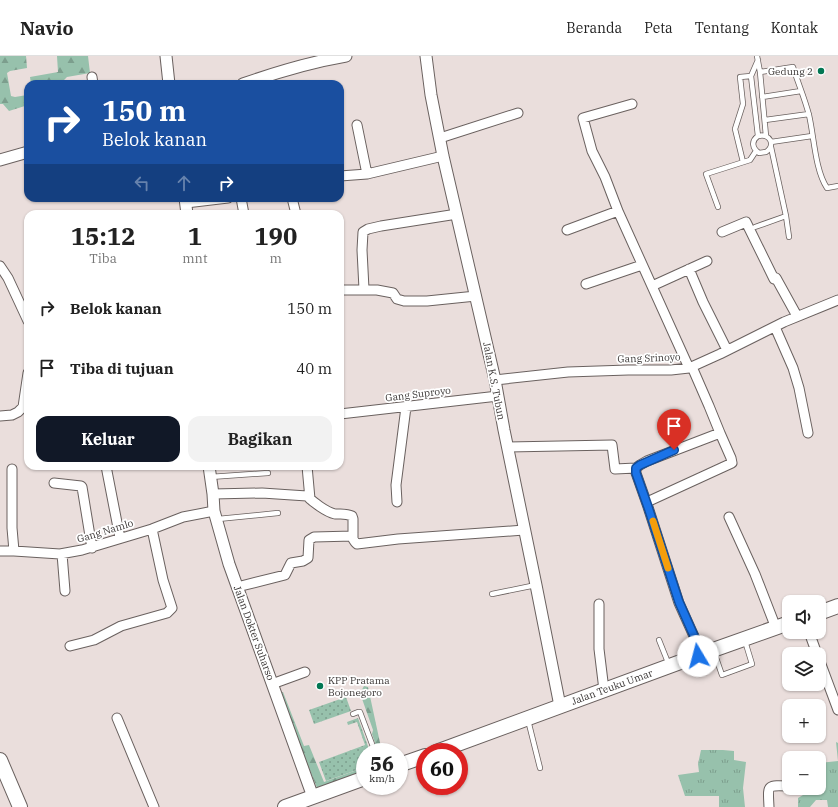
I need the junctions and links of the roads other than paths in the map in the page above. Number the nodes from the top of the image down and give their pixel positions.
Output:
1 (166, 56) edge
2 (346, 56) edge
3 (426, 56) edge
4 (757, 58) edge
5 (310, 60) edge
6 (760, 72) junction
7 (751, 76) junction
8 (169, 80) edge
9 (255, 80) edge
10 (801, 91) junction
11 (762, 97) junction
12 (754, 103) junction
13 (632, 104) dead end
14 (743, 104) junction
15 (518, 113) dead end
16 (808, 114) junction
17 (764, 120) junction
18 (357, 124) dead end
19 (758, 136) junction
20 (766, 136) junction
21 (812, 136) junction
22 (440, 138) junction
23 (771, 145) junction
24 (756, 151) junction
25 (24, 153) edge
26 (443, 156) junction
27 (0, 160) edge
28 (743, 162) junction
29 (367, 174) junction
30 (344, 176) edge
31 (838, 186) edge
32 (718, 207) dead end
33 (618, 211) junction
34 (457, 214) junction
35 (786, 216) junction
36 (755, 227) dead end
37 (567, 230) dead end
38 (722, 232) dead end
39 (789, 237) dead end
40 (707, 261) dead end
41 (642, 265) junction
42 (0, 266) edge
43 (689, 269) junction
44 (4, 280) edge
45 (586, 284) dead end
46 (652, 286) junction
47 (364, 289) junction
48 (344, 290) edge
49 (476, 296) junction
50 (838, 300) edge
51 (24, 314) edge
52 (797, 316) junction
53 (776, 327) junction
54 (727, 350) junction
55 (690, 367) junction
56 (495, 380) junction
57 (498, 396) junction
58 (24, 400) edge
59 (406, 406) junction
60 (344, 414) edge
61 (0, 416) edge
62 (720, 433) junction
63 (808, 433) dead end
64 (508, 447) junction
65 (636, 468) junction
66 (12, 469) dead end
67 (107, 470) edge
68 (307, 470) edge
69 (209, 471) edge
70 (268, 473) dead end
71 (54, 483) dead end
72 (213, 494) junction
73 (310, 499) junction
74 (397, 502) dead end
75 (646, 502) junction
76 (278, 513) dead end
77 (215, 515) junction
78 (729, 517) dead end
79 (152, 529) junction
80 (524, 530) junction
81 (353, 536) junction
82 (120, 538) junction
83 (92, 548) junction
84 (0, 551) edge
85 (14, 551) junction
86 (62, 554) junction
87 (536, 585) junction
88 (238, 587) junction
89 (65, 591) dead end
90 (492, 594) dead end
91 (599, 604) dead end
92 (838, 606) edge
93 (826, 610) edge
94 (782, 623) edge
95 (782, 625) edge
96 (744, 639) junction
97 (659, 640) dead end
98 (70, 646) dead end
99 (708, 652) junction
100 (669, 666) junction
101 (305, 672) dead end
102 (826, 675) edge
103 (272, 684) junction
104 (604, 690) junction
105 (836, 698) edge
106 (560, 706) junction
107 (838, 710) edge
108 (353, 714) dead end
109 (117, 718) dead end
110 (527, 719) junction
111 (372, 743) edge
112 (461, 743) edge
113 (0, 760) edge
114 (540, 768) dead end
115 (356, 781) edge
116 (782, 786) edge
117 (312, 797) junction
118 (20, 807) edge
119 (154, 807) edge
120 (285, 807) edge
121 (769, 807) edge

1 - 8 street
2 - 5 street
3 - 22 street, Jalan K.S. Tubun
4 - 6 lane
4 - 7 lane
5 - 9 street
6 - 10 lane
6 - 11 lane
7 - 12 lane
7 - 14 lane
10 - 11 lane
10 - 16 lane
11 - 17 lane
12 - 14 lane
12 - 19 lane
13 - 33 street
14 - 28 lane
15 - 22 street
16 - 17 lane
16 - 21 lane
17 - 20 lane
18 - 29 street
19 - 20 lane
19 - 24 lane
20 - 23 lane
21 - 23 lane
21 - 31 lane
22 - 26 street, Jalan K.S. Tubun
23 - 24 lane
23 - 35 lane
24 - 28 lane
25 - 27 street
26 - 29 street
26 - 34 street, Jalan K.S. Tubun
28 - 32 lane
29 - 30 street
33 - 37 street
33 - 41 street
34 - 47 street
34 - 49 street, Jalan K.S. Tubun
35 - 36 lane
35 - 39 lane
38 - 52 street
40 - 43 street
41 - 45 street
41 - 46 street
42 - 44 street
43 - 46 street
43 - 54 street
44 - 51 street
46 - 55 street
47 - 48 street
47 - 49 street
49 - 56 street, Jalan K.S. Tubun
50 - 52 street, Gang Srinoyo
52 - 53 street, Gang Srinoyo
53 - 54 street, Gang Srinoyo
53 - 63 street
54 - 55 street, Gang Srinoyo
55 - 56 street, Gang Srinoyo
55 - 62 street
56 - 57 street, Jalan K.S. Tubun
57 - 59 street, Gang Suproyo
57 - 64 street, Jalan K.S. Tubun
58 - 61 street
59 - 60 street, Gang Suproyo
59 - 74 street
62 - 65 street
62 - 75 street
64 - 65 street
64 - 80 street, Jalan K.S. Tubun
65 - 75 street
66 - 85 street
67 - 82 street
68 - 73 street
69 - 70 lane
69 - 72 street, Jalan Dokter Suharso
71 - 83 street
72 - 73 street
72 - 77 street, Jalan Dokter Suharso
73 - 81 street
75 - 99 street
76 - 77 lane
77 - 79 street, Gang Namlo
77 - 88 street, Jalan Dokter Suharso
78 - 94 street
79 - 82 street, Gang Namlo
79 - 98 street
80 - 81 street
80 - 87 street, Jalan K.S. Tubun
81 - 88 street
82 - 83 street, Gang Namlo
83 - 86 street, Gang Namlo
84 - 85 street, Gang Namlo
85 - 86 street, Gang Namlo
86 - 89 street
87 - 90 lane
87 - 106 street, Jalan K.S. Tubun
88 - 103 street, Jalan Dokter Suharso
91 - 104 street
92 - 93 main road
95 - 96 main road, Jalan Teuku Umar
96 - 99 main road, Jalan Teuku Umar
96 - 99 lane
97 - 100 lane
99 - 100 main road, Jalan Teuku Umar
100 - 104 main road, Jalan Teuku Umar
101 - 103 street
102 - 105 street
103 - 117 street, Jalan Dokter Suharso
104 - 106 main road, Jalan Teuku Umar
105 - 107 street
106 - 110 main road, Jalan Teuku Umar
108 - 111 lane
109 - 119 street
110 - 112 main road, Jalan Teuku Umar
110 - 114 lane
113 - 118 main road
115 - 117 main road
116 - 121 street
117 - 120 main road

